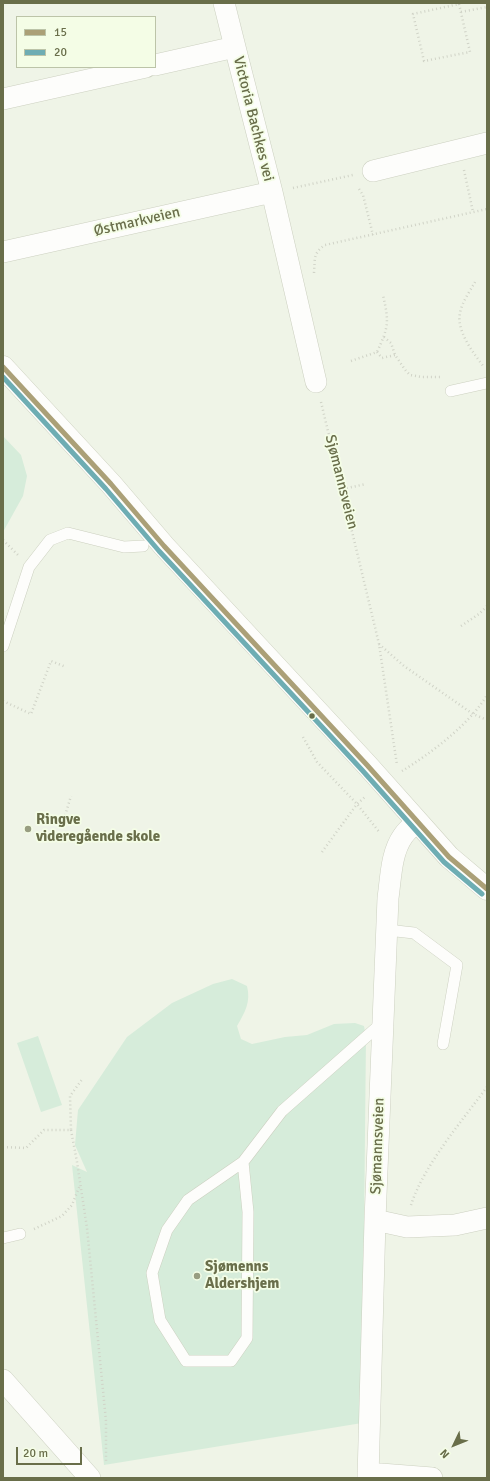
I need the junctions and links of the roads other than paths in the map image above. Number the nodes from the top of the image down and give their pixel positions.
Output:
1 (224, 3) edge
2 (235, 47) junction
3 (156, 65) edge
4 (142, 68) edge
5 (3, 99) edge
6 (487, 143) edge
7 (373, 171) road end
8 (272, 192) junction
9 (3, 252) edge
10 (3, 367) edge
11 (316, 382) road end
12 (487, 383) edge
13 (453, 390) road end
14 (143, 546) dead end
15 (3, 646) edge
16 (417, 822) junction
17 (487, 889) edge
18 (388, 930) junction
19 (384, 1021) junction
20 (443, 1044) dead end
21 (243, 1162) junction
22 (487, 1218) edge
23 (376, 1220) junction
24 (20, 1234) road end
25 (3, 1238) edge
26 (3, 1380) edge
27 (368, 1476) edge
28 (90, 1478) edge
29 (432, 1478) edge

1 - 2 street, Victoria Bachkes vei
2 - 3 street, Victoria Bachkes vei
2 - 8 street, Victoria Bachkes vei
4 - 5 street
6 - 7 street
8 - 9 street, Østmarkveien
8 - 11 street
10 - 16 street
12 - 13 lane
14 - 15 lane
16 - 17 street
16 - 18 street, Sjømannsveien
18 - 19 street, Sjømannsveien
18 - 20 lane
19 - 21 lane
19 - 23 street, Sjømannsveien
21 - 21 lane
22 - 23 street
23 - 27 street, Sjømannsveien
24 - 25 lane
26 - 28 street
27 - 29 street

